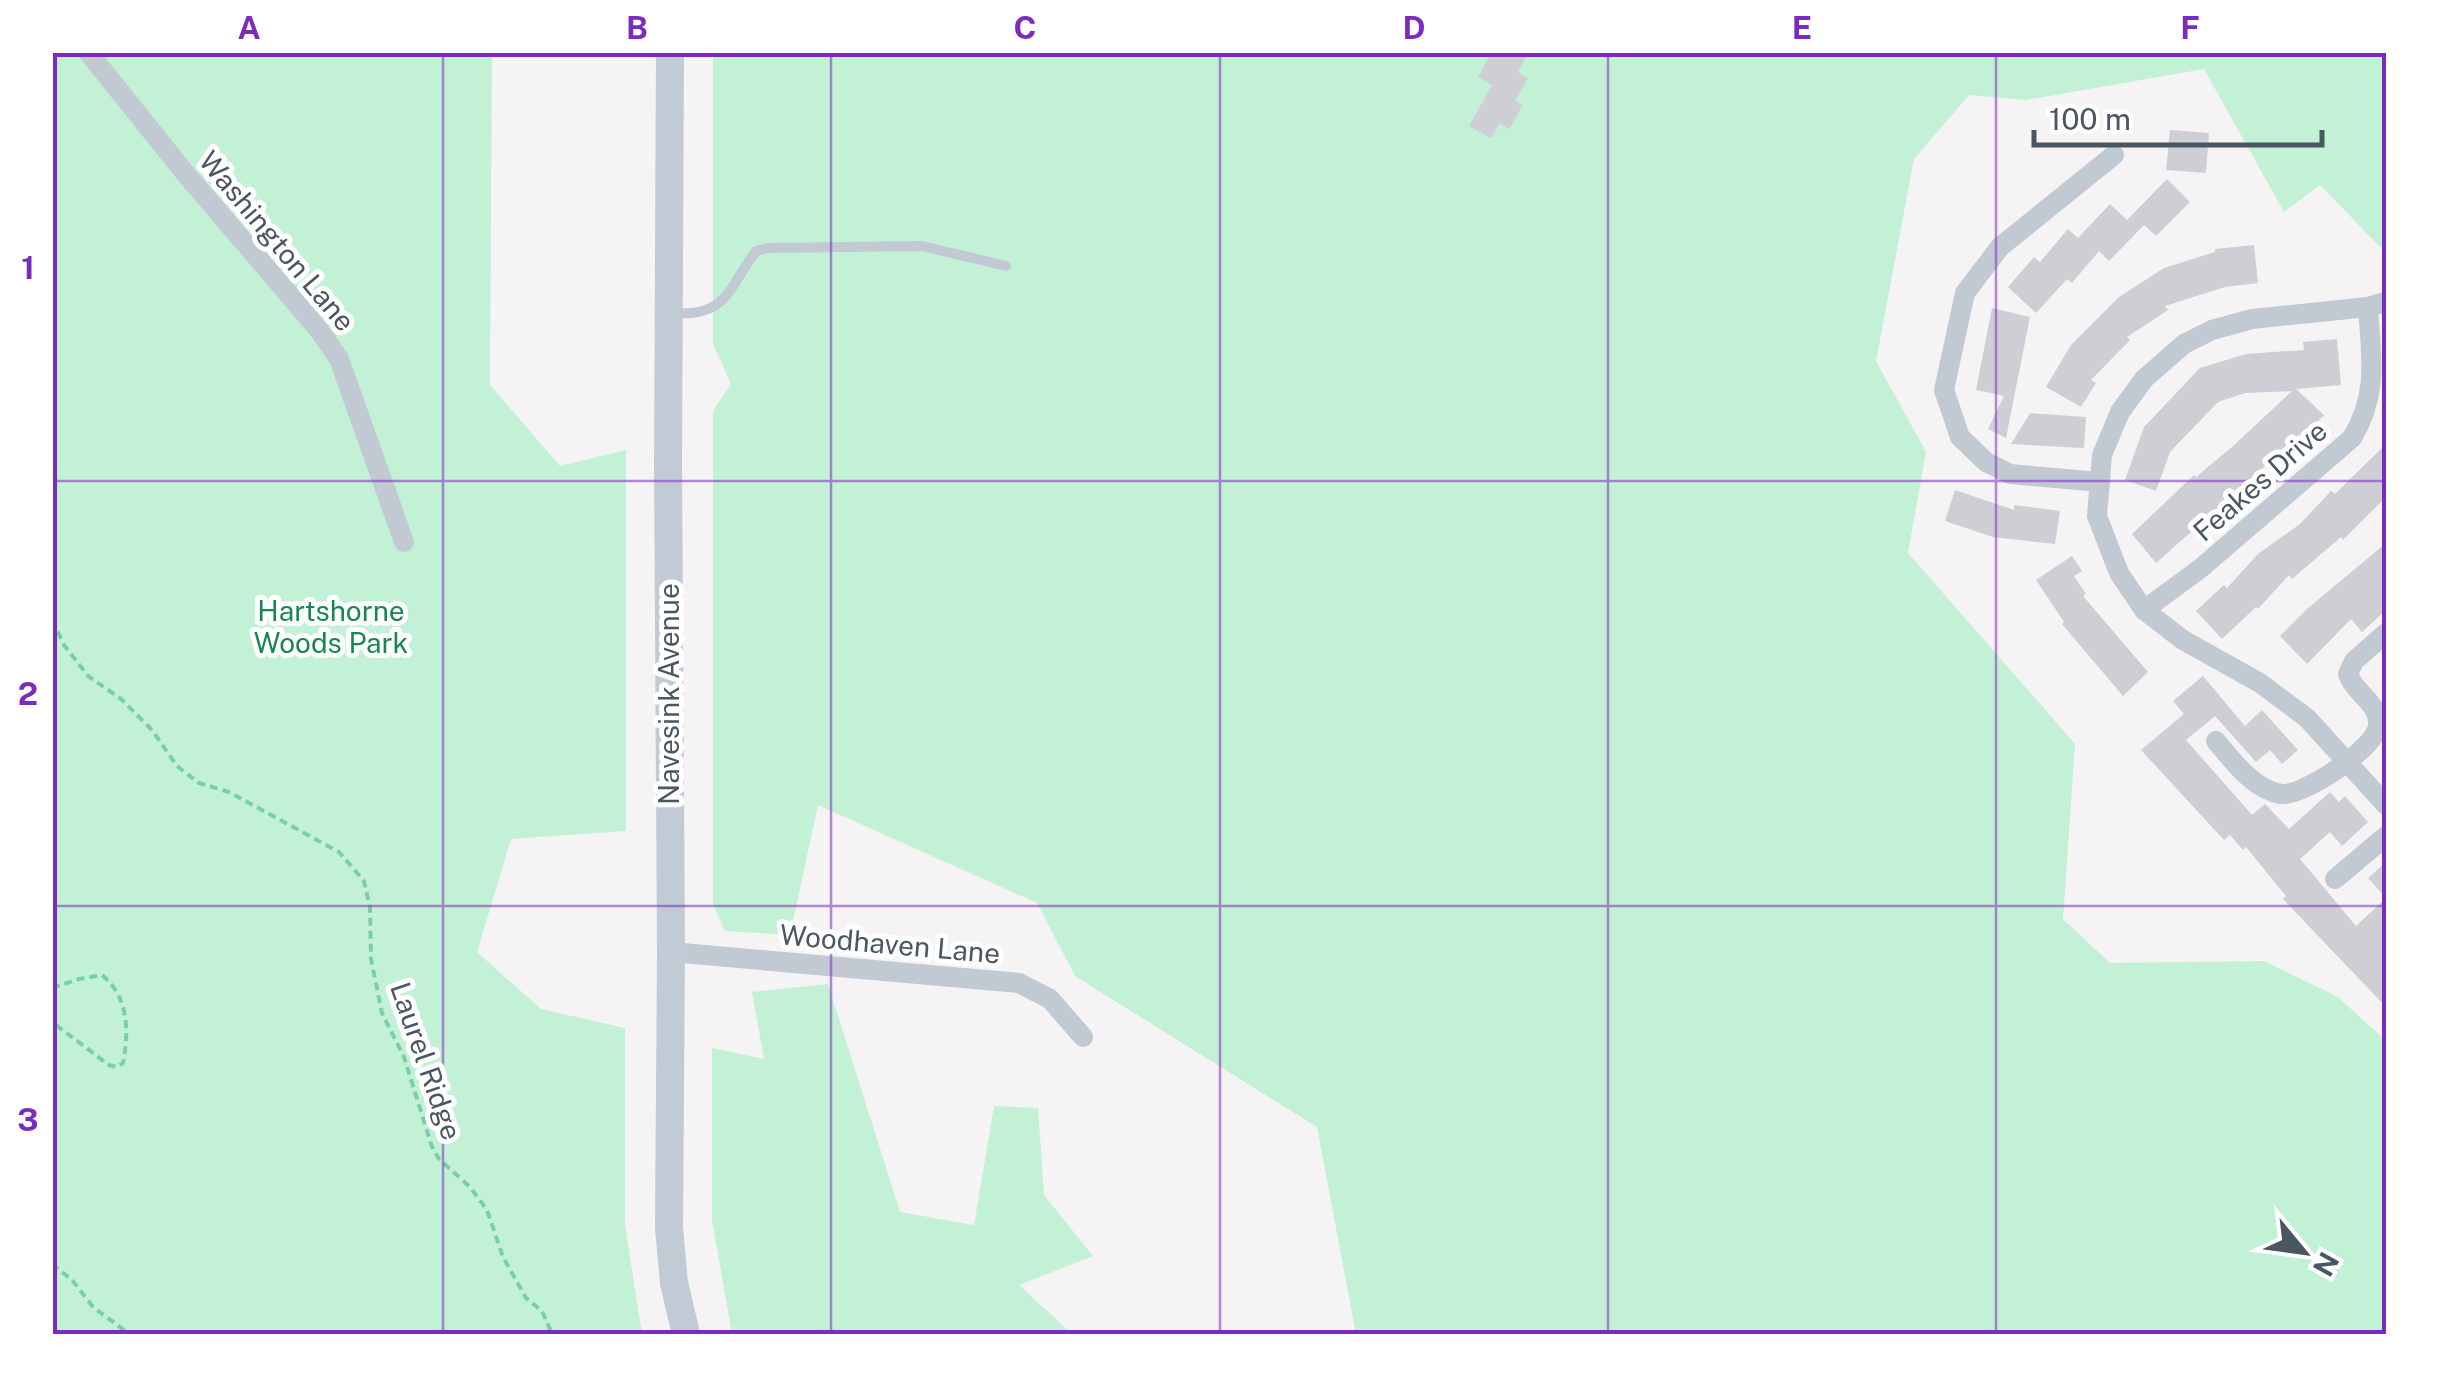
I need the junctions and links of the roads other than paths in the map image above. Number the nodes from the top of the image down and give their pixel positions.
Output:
1 (88, 52) edge
2 (670, 52) edge
3 (2114, 155) dead end
4 (1006, 266) dead end
5 (2378, 305) edge
6 (670, 313) junction
7 (2100, 482) junction
8 (404, 542) dead end
9 (2144, 610) junction
10 (2386, 634) edge
11 (2216, 741) dead end
12 (2346, 764) junction
13 (2386, 805) edge
14 (2386, 836) edge
15 (2335, 879) dead end
16 (672, 952) junction
17 (1083, 1037) dead end
18 (686, 1334) edge

1 - 8 street, Washington Lane
2 - 6 main road, Navesink Avenue
3 - 7 street
4 - 6 lane
5 - 7 street
5 - 9 street, Feakes Drive
6 - 16 main road, Navesink Avenue
7 - 9 street
9 - 12 street
10 - 12 street
11 - 12 street
12 - 13 street
14 - 15 street
16 - 17 street, Woodhaven Lane
16 - 18 main road, Navesink Avenue

